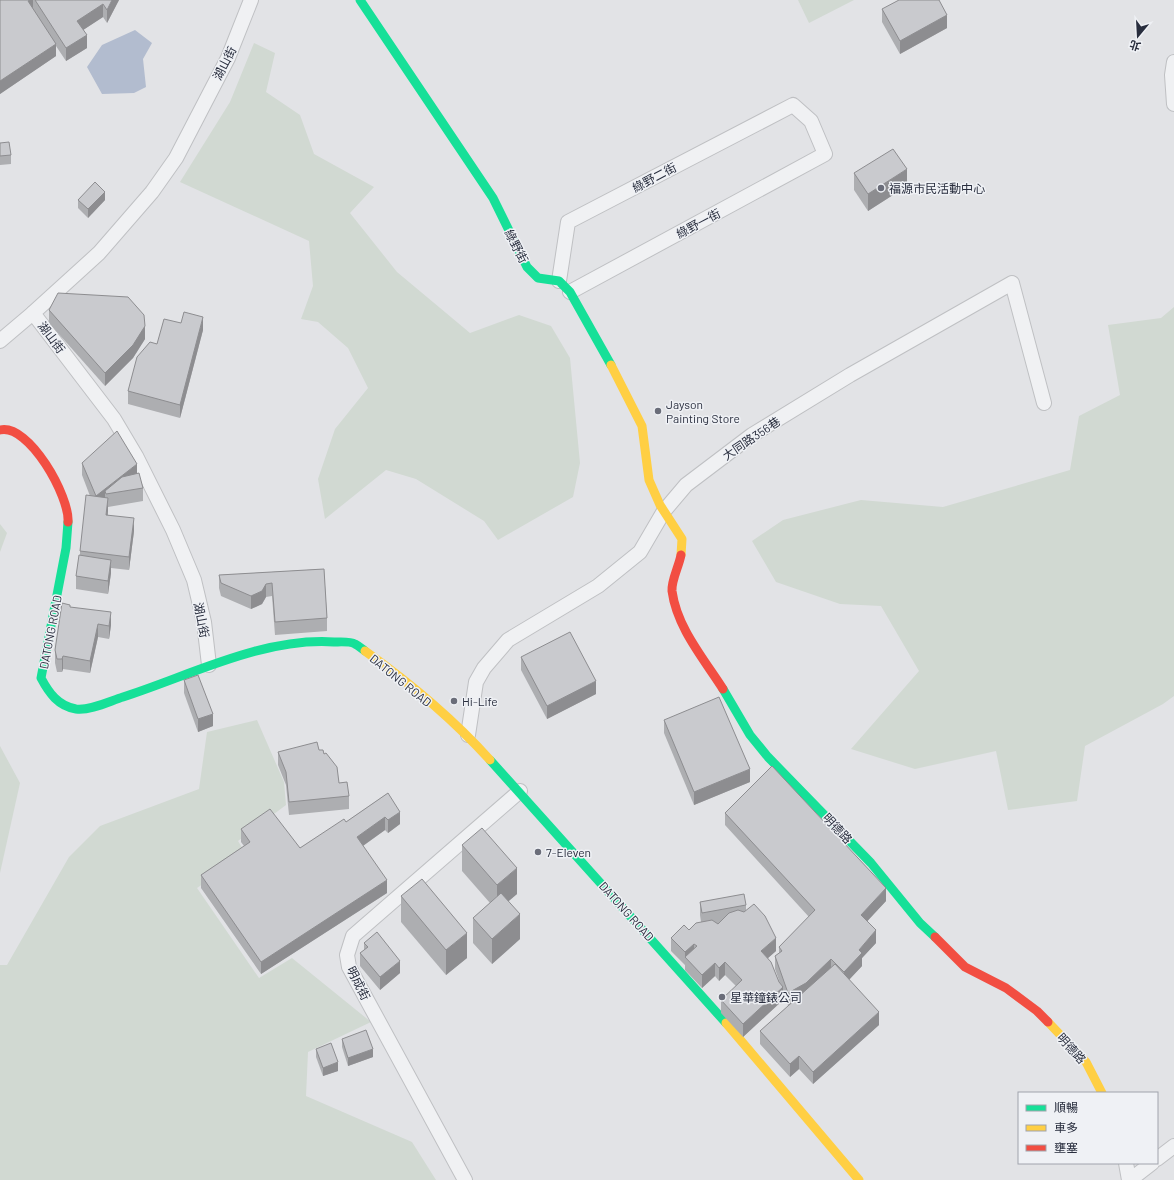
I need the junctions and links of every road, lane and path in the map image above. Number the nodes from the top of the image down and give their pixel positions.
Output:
1 (251, 0) edge
2 (360, 0) edge
3 (1174, 63) edge
4 (1174, 104) edge
5 (793, 105) joint
6 (558, 281) junction
7 (570, 292) junction
8 (33, 313) junction
9 (0, 341) edge
10 (1044, 403) dead end
11 (0, 430) edge
12 (664, 511) junction
13 (209, 665) junction
14 (468, 735) junction
15 (520, 791) junction
16 (1101, 1092) edge
17 (1174, 1146) edge
18 (1158, 1158) edge
19 (1126, 1164) edge
20 (1151, 1164) edge
21 (465, 1180) edge
22 (859, 1180) edge
23 (1130, 1180) edge

1 - 8 street, 湖山街
2 - 6 street, 綠野街
3 - 4 street
5 - 6 street, 綠野二街
5 - 7 street, 綠野一街
6 - 7 street
7 - 12 street
8 - 9 street
8 - 13 street, 湖山街
10 - 12 street, 大同路356巷
11 - 13 street, DATONG ROAD
12 - 14 street, 大同路356巷
12 - 16 street, 明德路
13 - 14 street, DATONG ROAD
14 - 15 street, DATONG ROAD
15 - 21 street, 明成街
15 - 22 street, DATONG ROAD
17 - 18 street
19 - 23 street
20 - 23 street

